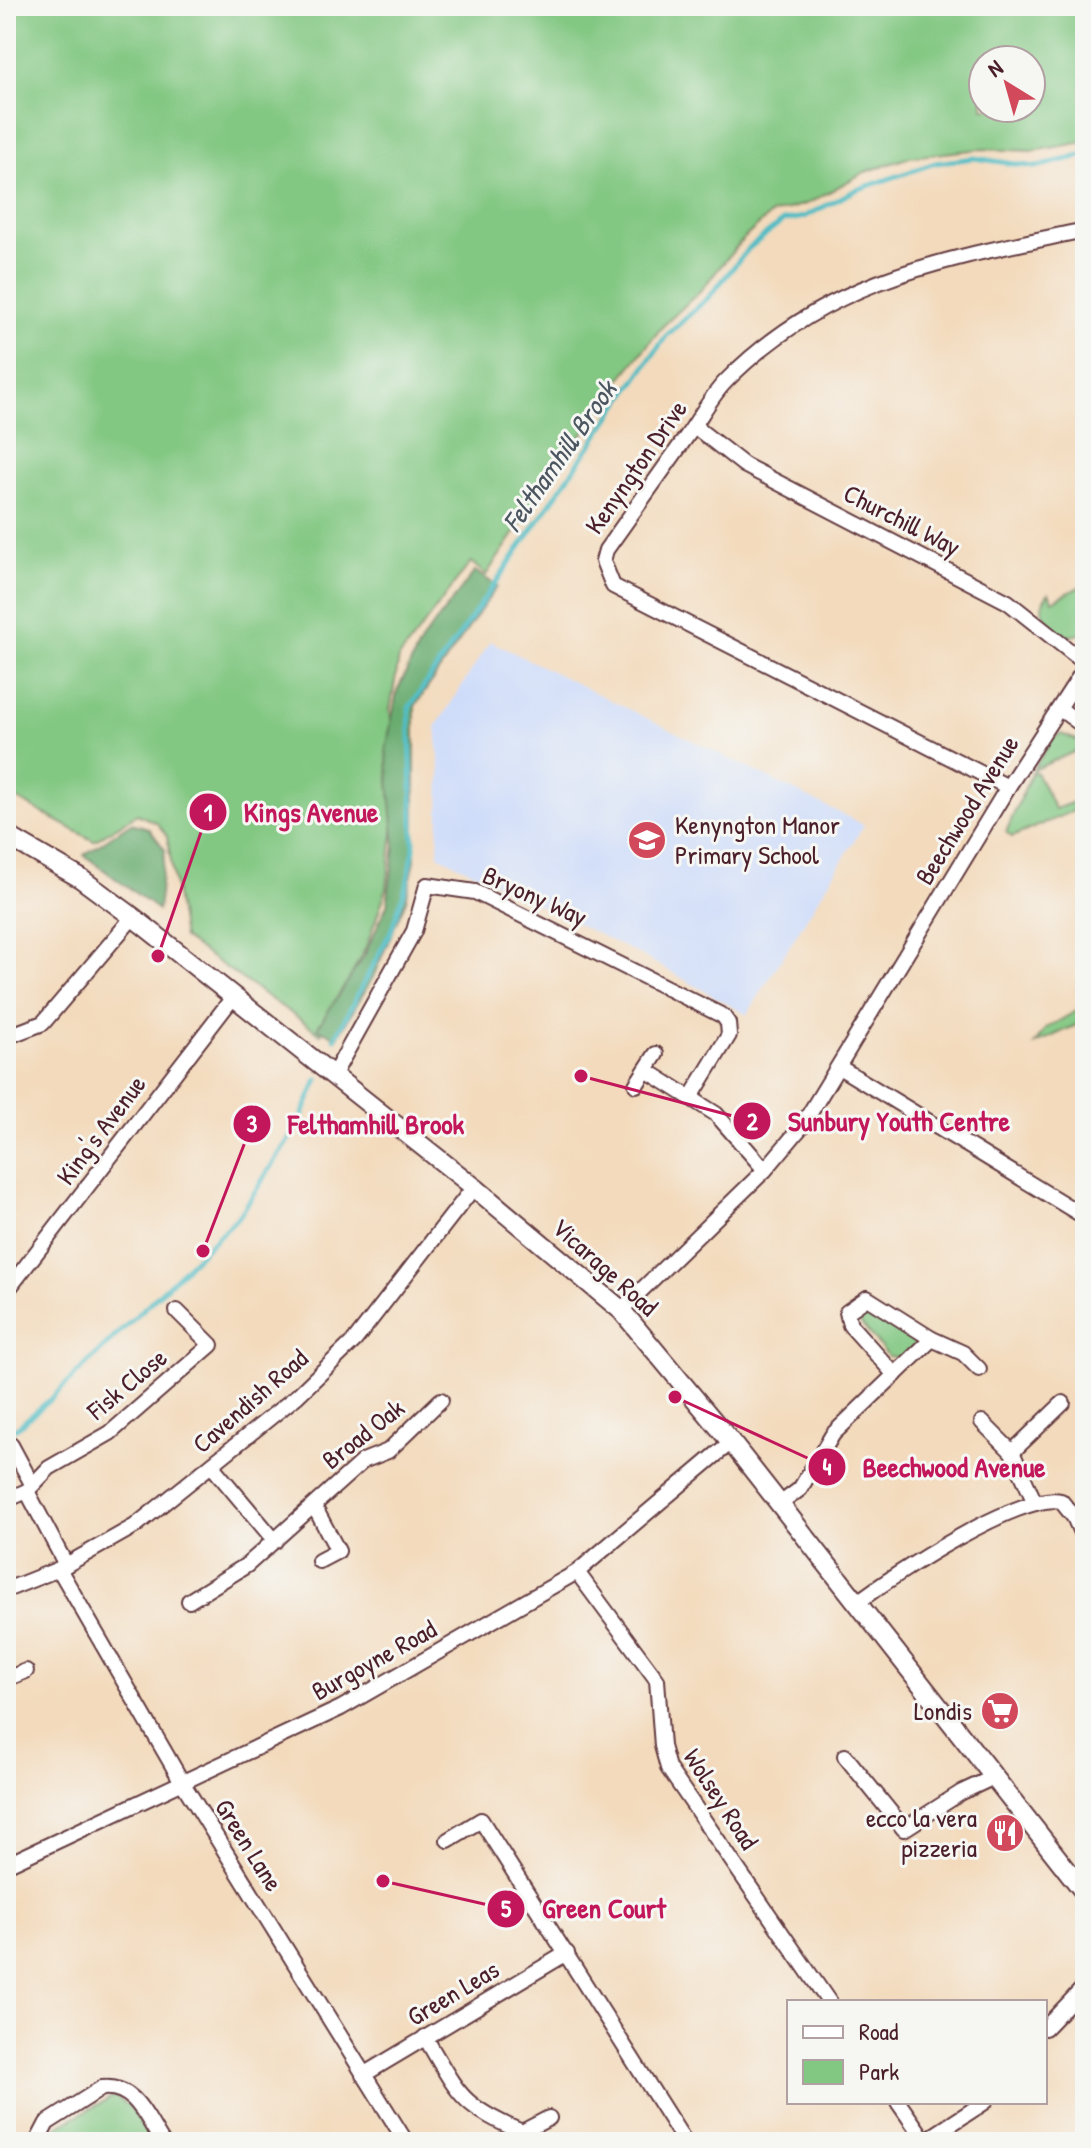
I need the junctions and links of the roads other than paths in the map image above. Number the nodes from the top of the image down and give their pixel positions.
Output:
1 (1085, 230) edge
2 (694, 426) junction
3 (1085, 665) edge
4 (1060, 709) junction
5 (1085, 727) edge
6 (1008, 787) junction
7 (6, 835) edge
8 (133, 917) junction
9 (234, 996) junction
10 (6, 1037) edge
11 (656, 1054) dead end
12 (839, 1067) junction
13 (646, 1070) junction
14 (334, 1074) junction
15 (636, 1085) dead end
16 (691, 1097) junction
17 (765, 1170) junction
18 (474, 1187) junction
19 (1085, 1217) edge
20 (6, 1292) edge
21 (621, 1310) junction
22 (177, 1311) dead end
23 (932, 1339) junction
24 (979, 1369) dead end
25 (895, 1375) junction
26 (441, 1400) dead end
27 (1063, 1403) dead end
28 (982, 1422) dead end
29 (731, 1442) junction
30 (11, 1445) dead end
31 (1012, 1452) junction
32 (212, 1466) junction
33 (30, 1487) junction
34 (6, 1500) edge
35 (1035, 1503) junction
36 (780, 1504) junction
37 (314, 1506) junction
38 (275, 1541) junction
39 (1085, 1542) edge
40 (319, 1561) dead end
41 (63, 1567) junction
42 (577, 1572) junction
43 (6, 1590) edge
44 (189, 1601) dead end
45 (858, 1602) junction
46 (26, 1671) dead end
47 (6, 1679) edge
48 (845, 1756) dead end
49 (994, 1777) junction
50 (182, 1782) junction
51 (448, 1840) dead end
52 (6, 1865) edge
53 (1085, 1893) edge
54 (567, 1953) junction
55 (1085, 1986) edge
56 (828, 2000) edge
57 (1047, 2026) edge
58 (425, 2037) junction
59 (363, 2075) junction
60 (899, 2104) edge
61 (982, 2104) edge
62 (549, 2118) dead end
63 (37, 2142) edge
64 (162, 2142) edge
65 (406, 2142) edge
66 (685, 2142) edge
67 (926, 2142) edge

1 - 2 street, Kenyngton Drive
2 - 3 street, Churchill Way
2 - 6 street, Kenyngton Drive
3 - 4 street, Beechwood Avenue
4 - 5 street
4 - 6 street, Beechwood Avenue
6 - 12 street, Beechwood Avenue
7 - 8 street, Vicarage Road
8 - 9 street, Vicarage Road
8 - 10 street
9 - 14 street, Vicarage Road
9 - 20 street, King's Avenue
11 - 13 street
12 - 17 street, Beechwood Avenue
12 - 19 street
13 - 15 street
13 - 16 street
14 - 16 street, Bryony Way
14 - 18 street, Vicarage Road
16 - 17 street
17 - 21 street, Beechwood Avenue
18 - 21 street, Vicarage Road
18 - 32 street, Cavendish Road
21 - 29 street, Vicarage Road
22 - 33 street, Fisk Close
23 - 24 street
23 - 25 street
23 - 25 street
25 - 36 street
26 - 37 street, Broad Oak
27 - 31 street
28 - 31 street
29 - 36 street, Vicarage Road
29 - 42 street, Burgoyne Road
30 - 33 street
31 - 35 street
32 - 38 street
32 - 41 street, Cavendish Road
33 - 34 street
33 - 41 street, Green Lane
35 - 39 street
35 - 45 street
36 - 45 street, Vicarage Road
37 - 38 street, Broad Oak
37 - 40 street, Broad Oak
38 - 44 street, Broad Oak
41 - 43 street, Cavendish Road
41 - 50 street, Green Lane
42 - 50 street, Burgoyne Road
42 - 56 street, Wolsey Road
45 - 49 street, Vicarage Road
46 - 47 street
48 - 49 street
49 - 53 street, Vicarage Road
50 - 52 street, Burgoyne Road
50 - 59 street, Green Lane
51 - 54 street
54 - 58 street, Green Leas
54 - 66 street
55 - 57 street
58 - 59 street, Green Leas
58 - 62 street
59 - 65 street, Green Lane
60 - 67 street
61 - 67 street
63 - 64 street

